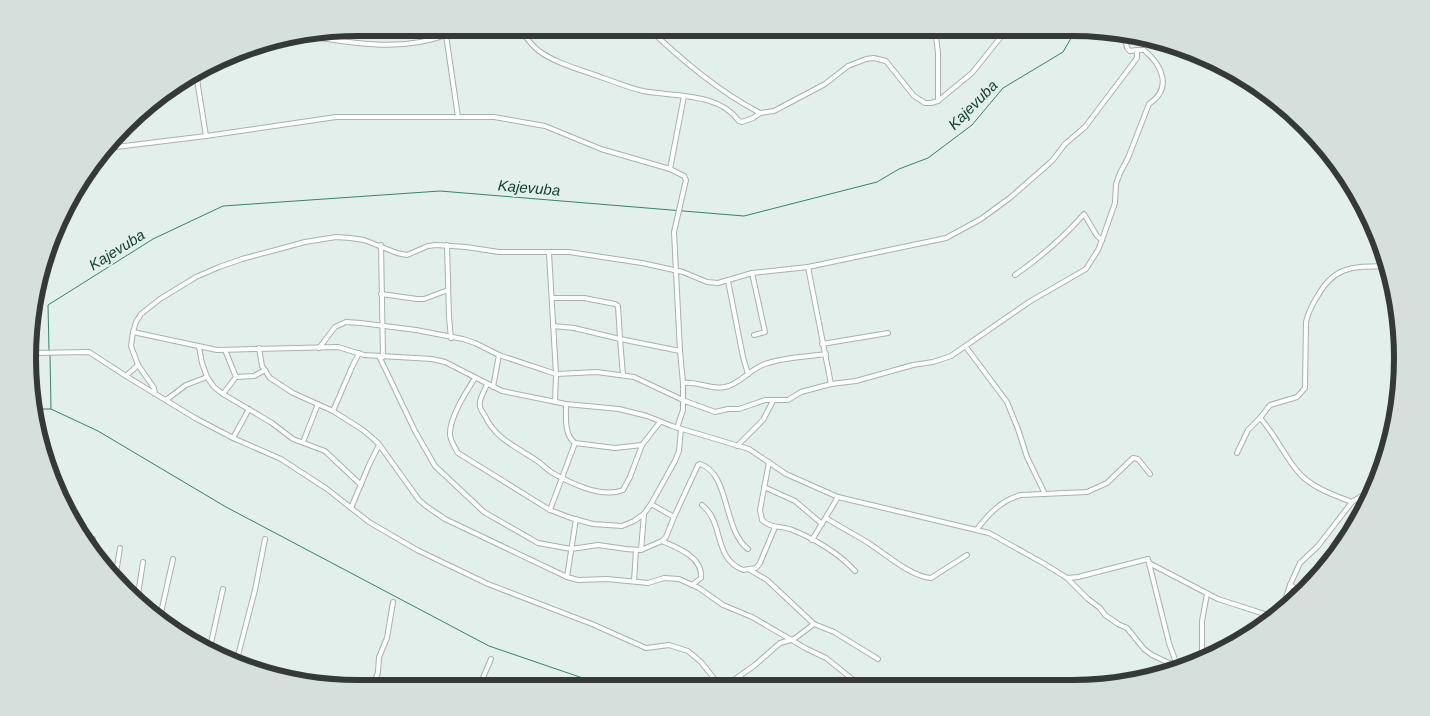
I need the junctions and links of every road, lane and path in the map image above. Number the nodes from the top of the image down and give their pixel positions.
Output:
1 (442, 36) edge
2 (446, 36) edge
3 (526, 36) edge
4 (657, 36) edge
5 (936, 36) edge
6 (1002, 36) edge
7 (322, 38) edge
8 (1126, 41) edge
9 (1137, 50) junction
10 (197, 79) edge
11 (684, 96) junction
12 (938, 101) junction
13 (760, 113) junction
14 (458, 117) junction
15 (206, 136) junction
16 (116, 146) edge
17 (670, 169) junction
18 (1102, 240) junction
19 (381, 245) junction
20 (447, 245) junction
21 (549, 253) junction
22 (1380, 266) edge
23 (808, 267) junction
24 (676, 271) junction
25 (752, 273) junction
26 (1015, 275) dead end
27 (728, 281) junction
28 (448, 290) junction
29 (381, 294) junction
30 (553, 298) junction
31 (383, 325) junction
32 (553, 326) junction
33 (133, 332) junction
34 (888, 333) dead end
35 (754, 335) dead end
36 (451, 338) junction
37 (620, 339) junction
38 (822, 344) junction
39 (199, 347) junction
40 (966, 347) junction
41 (259, 348) junction
42 (319, 348) junction
43 (225, 350) junction
44 (680, 351) junction
45 (36, 353) edge
46 (359, 354) junction
47 (826, 354) junction
48 (499, 355) junction
49 (381, 357) junction
50 (138, 365) junction
51 (265, 370) junction
52 (556, 374) junction
53 (623, 374) junction
54 (748, 374) junction
55 (126, 376) junction
56 (207, 377) junction
57 (236, 377) junction
58 (475, 378) junction
59 (683, 383) junction
60 (487, 384) junction
61 (831, 384) junction
62 (493, 387) junction
63 (155, 394) junction
64 (223, 394) junction
65 (166, 400) junction
66 (682, 400) junction
67 (773, 401) junction
68 (555, 402) junction
69 (318, 404) junction
70 (566, 404) junction
71 (249, 409) junction
72 (333, 411) junction
73 (1260, 418) junction
74 (660, 422) junction
75 (679, 428) junction
76 (232, 438) junction
77 (303, 442) junction
78 (575, 443) junction
79 (380, 445) junction
80 (642, 445) junction
81 (737, 446) junction
82 (1237, 453) dead end
83 (769, 462) junction
84 (1150, 474) dead end
85 (562, 477) junction
86 (361, 485) junction
87 (764, 487) junction
88 (1045, 494) junction
89 (1363, 495) edge
90 (838, 497) junction
91 (1352, 502) junction
92 (651, 504) junction
93 (702, 505) dead end
94 (351, 508) junction
95 (550, 510) junction
96 (644, 514) junction
97 (674, 517) junction
98 (826, 518) junction
99 (576, 519) junction
100 (822, 524) junction
101 (774, 527) junction
102 (977, 529) junction
103 (266, 539) dead end
104 (812, 540) junction
105 (662, 541) junction
106 (120, 548) dead end
107 (571, 549) junction
108 (748, 549) dead end
109 (639, 550) junction
110 (966, 555) dead end
111 (173, 558) dead end
112 (143, 562) dead end
113 (1149, 563) junction
114 (116, 570) edge
115 (750, 570) junction
116 (856, 571) dead end
117 (567, 577) junction
118 (1067, 578) junction
119 (634, 581) junction
120 (692, 585) junction
121 (1290, 585) junction
122 (223, 589) dead end
123 (1297, 589) edge
124 (138, 593) edge
125 (1207, 594) junction
126 (1286, 599) edge
127 (393, 602) dead end
128 (161, 612) edge
129 (1266, 615) edge
130 (814, 624) junction
131 (790, 639) junction
132 (211, 644) edge
133 (1202, 652) edge
134 (238, 656) edge
135 (491, 659) dead end
136 (878, 659) dead end
137 (1174, 663) edge
138 (1176, 663) edge
139 (376, 680) edge
140 (482, 680) edge
141 (716, 680) edge
142 (733, 680) edge
143 (854, 680) edge

1 - 7 street
2 - 14 street
3 - 11 street
4 - 13 street
5 - 12 street
6 - 12 street
8 - 9 street
9 - 18 street
9 - 23 street
10 - 15 street
11 - 13 street
11 - 17 street
12 - 13 street
14 - 15 street
14 - 17 street
15 - 16 street
17 - 24 street
18 - 26 street
18 - 40 street
19 - 20 street
19 - 29 street
19 - 33 street
20 - 21 street
20 - 28 street
21 - 24 street
21 - 30 street
22 - 73 street
23 - 25 street
23 - 38 street
24 - 27 street
24 - 44 street
25 - 27 street
25 - 35 street
27 - 54 street
28 - 29 street
28 - 36 street
29 - 31 street
30 - 32 street
30 - 37 street
31 - 36 street
31 - 42 street
31 - 49 street
32 - 37 street
32 - 52 street
33 - 39 street
33 - 50 street
34 - 38 street
36 - 48 street
37 - 44 street
37 - 53 street
38 - 47 street
39 - 43 street
39 - 56 street
40 - 61 street
40 - 88 street
41 - 42 street
41 - 43 street
41 - 51 street
42 - 46 street
43 - 57 street
44 - 59 street
45 - 55 street
46 - 49 street
46 - 72 street
47 - 54 street
47 - 61 street
48 - 52 street
48 - 62 street
49 - 58 street
49 - 107 street
50 - 55 street
50 - 63 street
51 - 57 street
51 - 69 street
52 - 53 street
52 - 68 street
53 - 66 street
54 - 59 street
55 - 63 street
56 - 64 street
56 - 65 street
57 - 64 street
58 - 60 street
58 - 95 street
59 - 66 street
60 - 62 street
60 - 85 street
61 - 67 street
62 - 68 street
63 - 65 street
64 - 71 street
65 - 76 street
66 - 67 street
66 - 75 street
67 - 81 street
68 - 70 street
69 - 72 street
69 - 77 street
70 - 74 street
70 - 78 street
71 - 76 street
71 - 77 street
72 - 79 street
73 - 82 street
73 - 91 street
74 - 75 street
74 - 80 street
75 - 81 street
75 - 92 street
76 - 94 street
77 - 86 street
78 - 80 street
78 - 85 street
79 - 86 street
79 - 117 street
80 - 85 street
81 - 83 street
83 - 87 street
83 - 90 street
84 - 88 street
85 - 95 street
86 - 94 street
87 - 100 street
87 - 101 street
88 - 102 street
89 - 91 street
90 - 98 street
90 - 102 street
91 - 121 street
92 - 96 street
92 - 97 street
93 - 115 street
94 - 141 street
95 - 99 street
96 - 99 street
96 - 109 street
97 - 105 street
97 - 108 street
98 - 100 street
98 - 110 street
99 - 107 street
100 - 104 street
101 - 104 street
101 - 115 street
102 - 118 street
103 - 134 street
104 - 116 street
105 - 109 street
105 - 120 street
106 - 114 street
107 - 109 street
107 - 117 street
109 - 119 street
111 - 128 street
112 - 124 street
113 - 118 street
113 - 125 street
113 - 138 street
115 - 130 street
117 - 119 street
118 - 137 street
119 - 120 street
120 - 131 street
121 - 123 street
121 - 126 street
122 - 132 street
125 - 129 street
125 - 133 street
127 - 139 street
130 - 131 street
130 - 136 street
131 - 142 street
131 - 143 street
135 - 140 street

